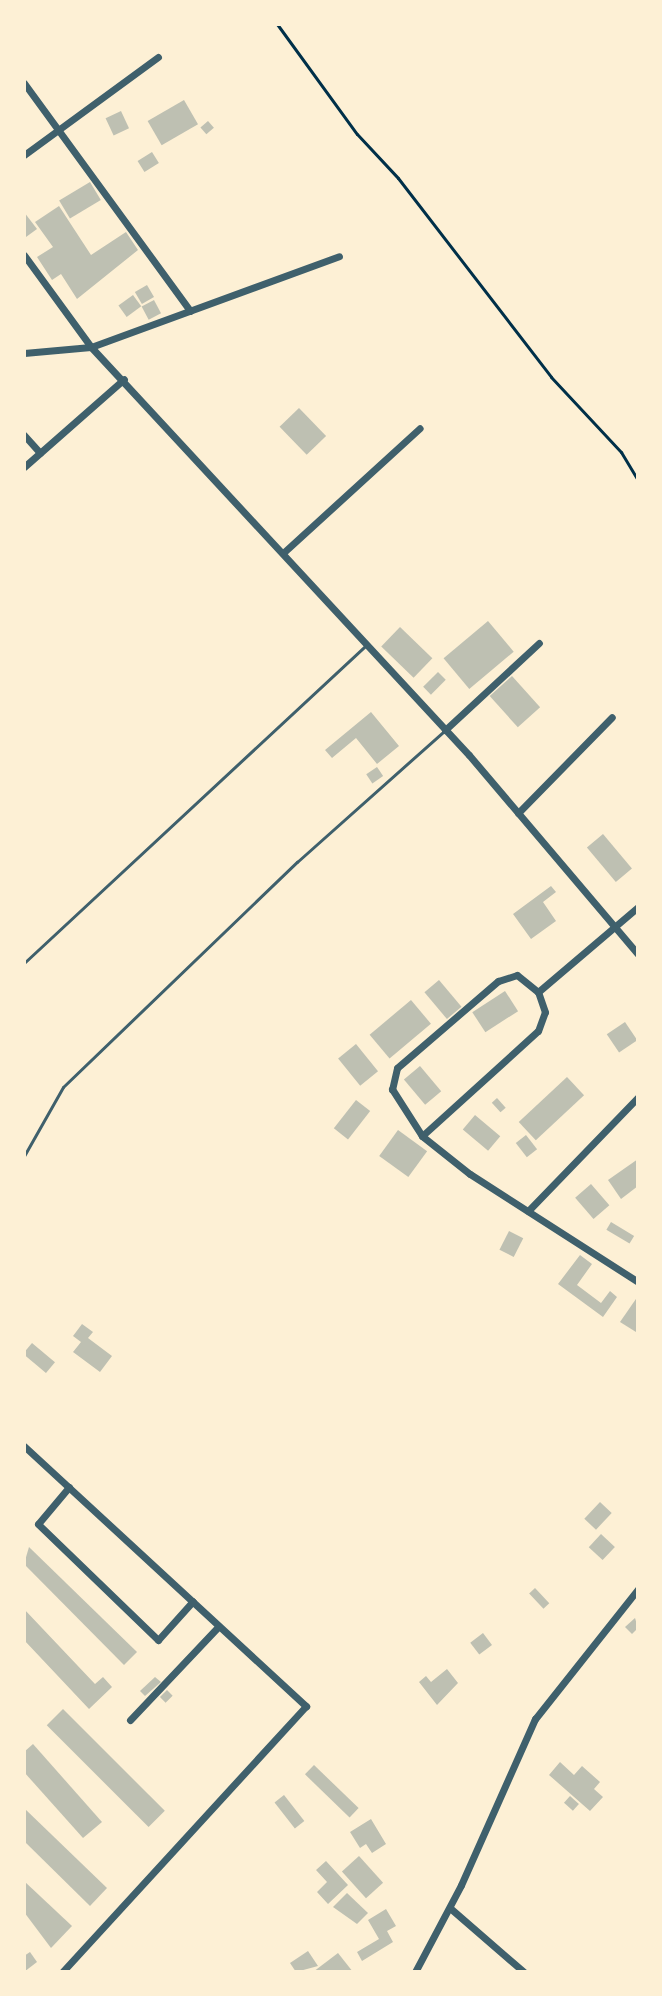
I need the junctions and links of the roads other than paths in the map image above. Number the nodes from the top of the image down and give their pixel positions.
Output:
1 (158, 57) dead end
2 (24, 83) edge
3 (57, 132) junction
4 (24, 155) edge
5 (24, 255) edge
6 (339, 256) dead end
7 (190, 311) junction
8 (91, 347) junction
9 (24, 353) edge
10 (124, 379) junction
11 (420, 428) dead end
12 (24, 435) edge
13 (40, 453) junction
14 (24, 467) edge
15 (283, 553) junction
16 (539, 643) dead end
17 (366, 645) junction
18 (612, 717) dead end
19 (445, 730) junction
20 (518, 813) junction
21 (638, 907) edge
22 (615, 926) junction
23 (638, 954) edge
24 (24, 963) edge
25 (538, 992) junction
26 (638, 1097) edge
27 (422, 1136) junction
28 (24, 1156) edge
29 (528, 1211) junction
30 (638, 1282) edge
31 (24, 1446) edge
32 (69, 1487) junction
33 (638, 1589) edge
34 (193, 1601) junction
35 (219, 1626) junction
36 (130, 1720) dead end
37 (450, 1908) junction
38 (62, 1972) edge
39 (415, 1972) edge
40 (524, 1972) edge

1 - 3 street
2 - 3 street
3 - 4 street
3 - 7 street
5 - 8 street
6 - 7 street
7 - 8 street
8 - 9 street
8 - 10 street
10 - 13 street
10 - 15 street
11 - 15 street
12 - 13 street
13 - 14 street
15 - 17 street
16 - 19 street
17 - 19 street
17 - 24 lane
18 - 20 street
19 - 20 street
19 - 28 lane
20 - 22 street
21 - 22 street
22 - 23 street
22 - 25 street
25 - 27 street
25 - 27 street
26 - 29 street
27 - 29 street
29 - 30 street
31 - 32 street
32 - 34 street
32 - 34 street
33 - 37 street
34 - 35 street
35 - 36 street
35 - 38 street
37 - 39 street
37 - 40 street

